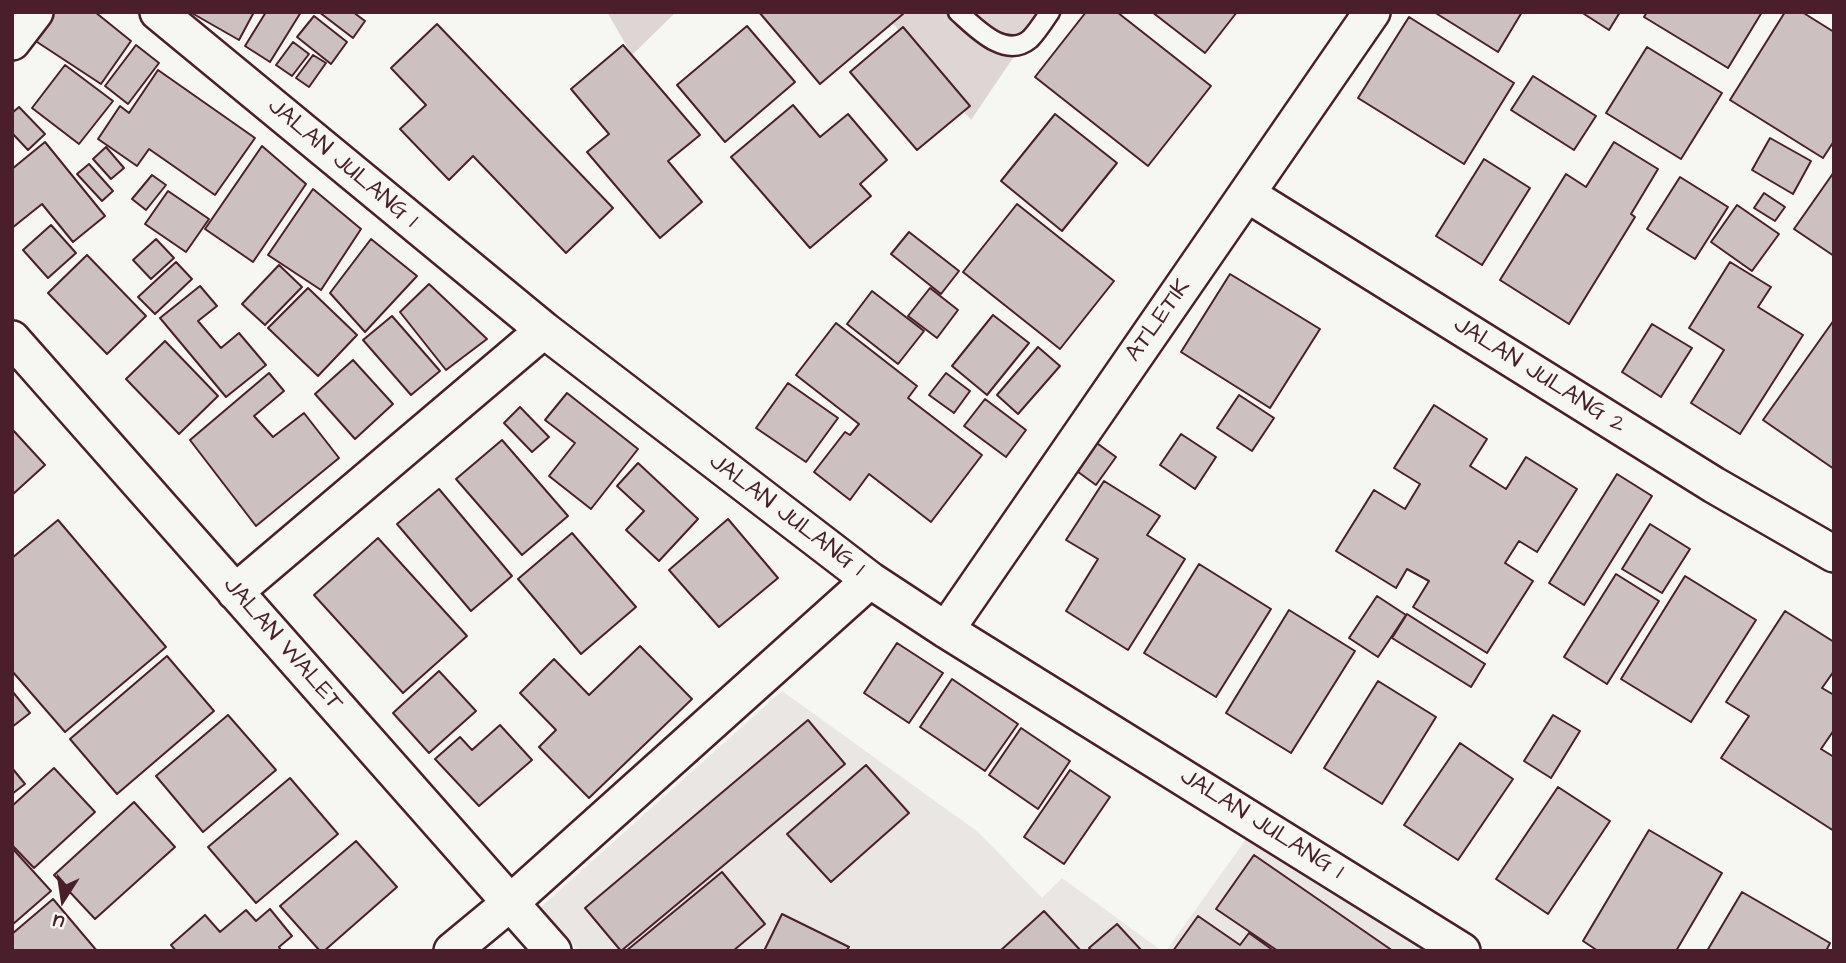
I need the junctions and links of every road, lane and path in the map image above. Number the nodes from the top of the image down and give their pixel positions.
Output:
1 (35, 12) edge
2 (158, 12) edge
3 (958, 12) edge
4 (1050, 12) edge
5 (1372, 12) edge
6 (12, 42) edge
7 (1247, 194) junction
8 (544, 330) junction
9 (12, 339) edge
10 (1834, 554) edge
11 (870, 580) junction
12 (236, 592) junction
13 (946, 630) junction
14 (510, 903) junction
15 (452, 951) edge
16 (553, 951) edge
17 (1462, 951) edge

1 - 6 street
2 - 8 street, JALAN JULANG 1
3 - 4 lane
5 - 7 street, ATLETIK
7 - 10 street, JALAN JULANG 2
7 - 13 street, ATLETIK
8 - 11 street, JALAN JULANG 1
8 - 12 street
9 - 12 street, JALAN WALET
11 - 13 street, JALAN JULANG 1
11 - 14 street
12 - 14 street, JALAN WALET
13 - 17 street, JALAN JULANG 1
14 - 15 street
14 - 16 street, JALAN WALET

